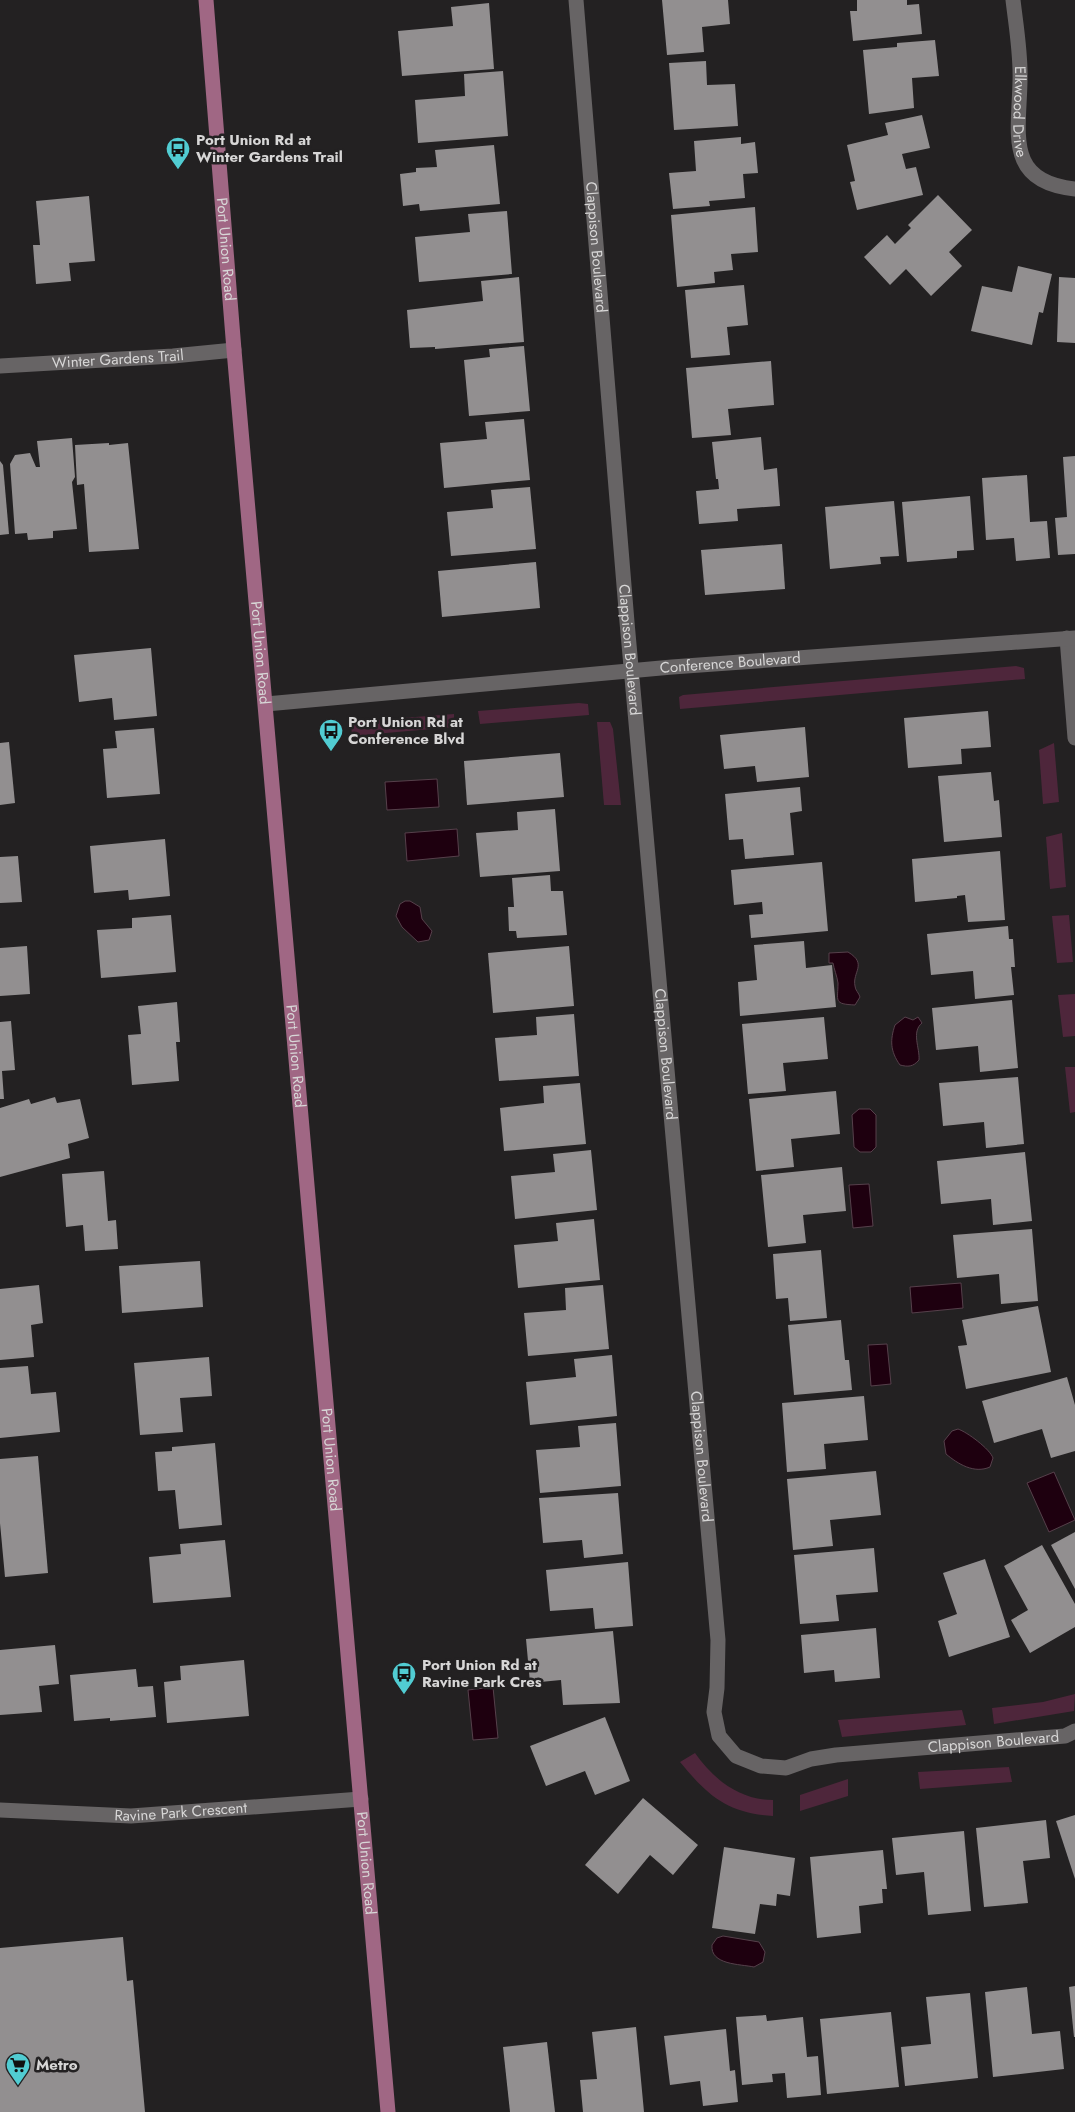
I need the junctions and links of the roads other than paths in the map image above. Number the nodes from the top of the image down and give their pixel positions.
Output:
1 (206, 0) edge
2 (576, 0) edge
3 (1013, 0) edge
4 (1075, 189) edge
5 (234, 350) junction
6 (0, 366) edge
7 (1071, 638) edge
8 (631, 671) junction
9 (266, 704) junction
10 (1075, 738) edge
11 (1075, 1731) edge
12 (361, 1799) junction
13 (0, 1810) edge
14 (388, 2112) edge

1 - 5 main road, Port Union Road
2 - 8 street, Clappison Boulevard
3 - 4 street, Elkwood Drive
5 - 6 street, Winter Gardens Trail
5 - 9 main road, Port Union Road
7 - 8 street, Conference Boulevard
7 - 10 street
8 - 9 street, Conference Boulevard
8 - 11 street, Clappison Boulevard
9 - 12 main road, Port Union Road
12 - 13 street, Ravine Park Crescent
12 - 14 main road, Port Union Road

